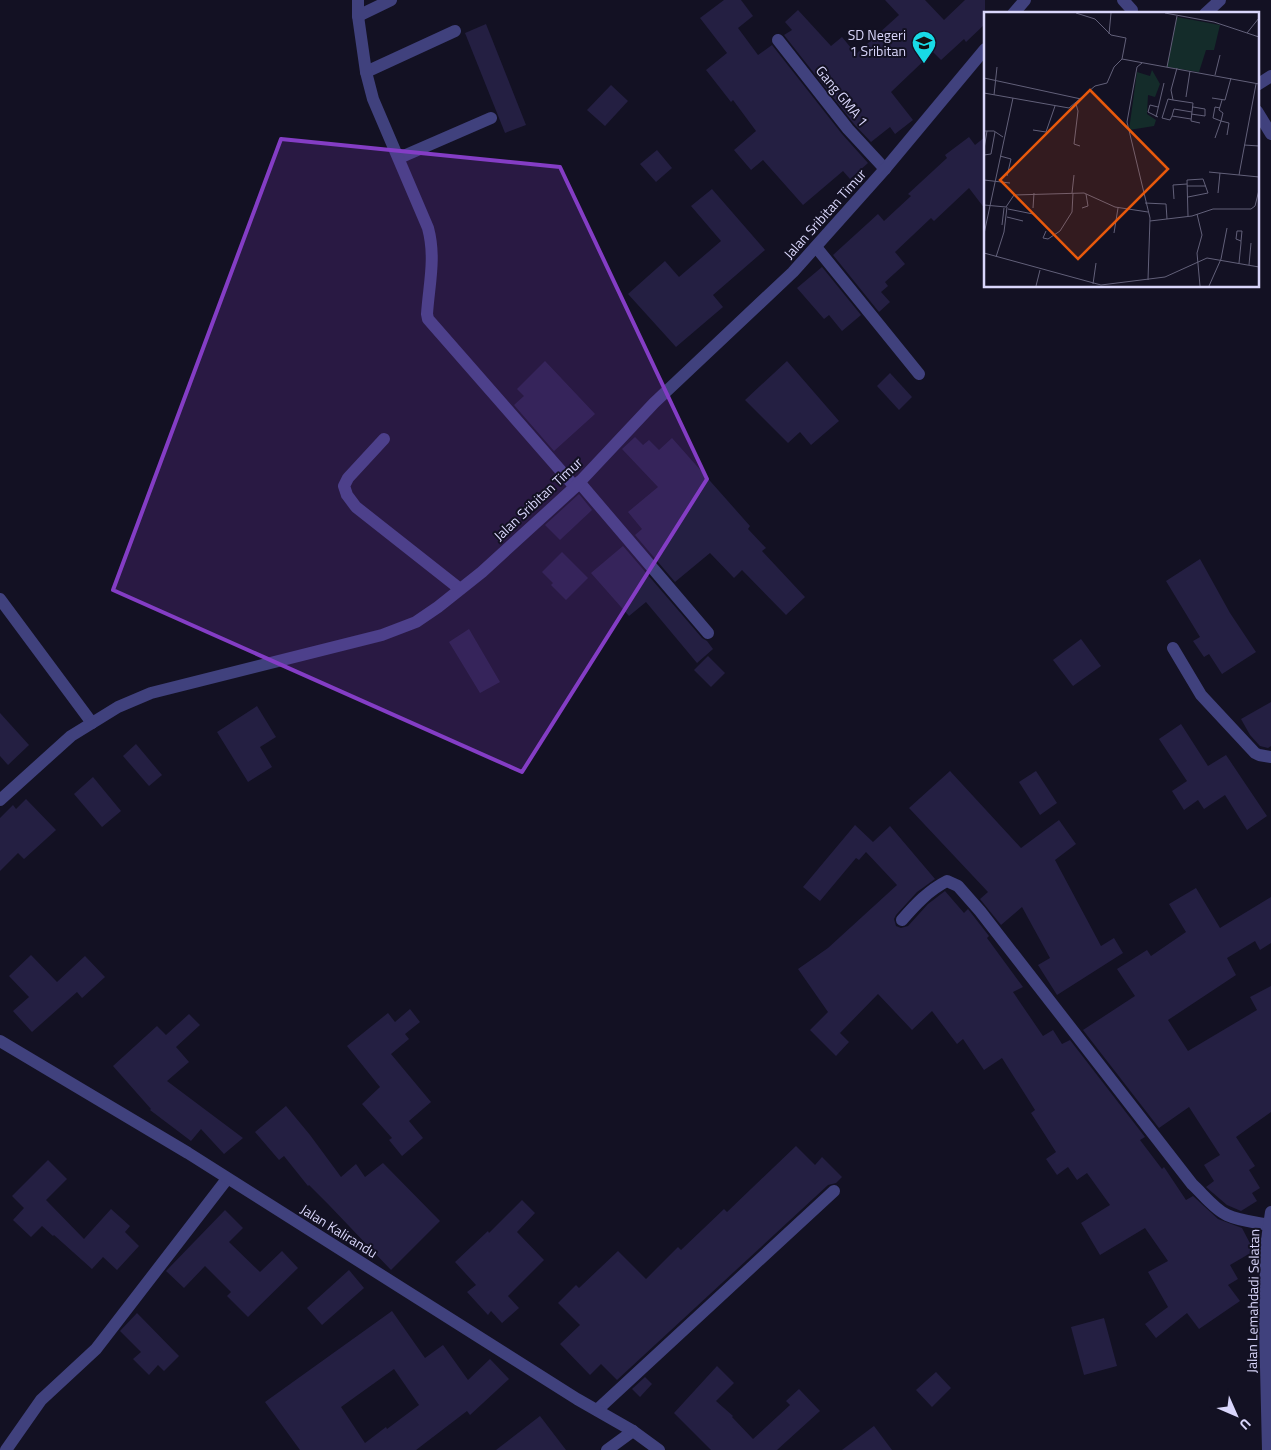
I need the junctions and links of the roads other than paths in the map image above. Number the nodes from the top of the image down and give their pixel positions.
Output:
1 (358, 0) edge
2 (391, 0) edge
3 (1025, 0) edge
4 (1123, 0) edge
5 (1220, 0) edge
6 (1132, 10) dead end
7 (1016, 12) edge
8 (1207, 12) edge
9 (358, 16) junction
10 (455, 31) dead end
11 (778, 40) dead end
12 (984, 50) edge
13 (366, 72) junction
14 (1271, 76) edge
15 (1258, 85) edge
16 (1258, 113) edge
17 (491, 118) dead end
18 (1271, 134) edge
19 (399, 158) junction
20 (885, 169) junction
21 (816, 247) junction
22 (919, 374) dead end
23 (384, 439) dead end
24 (577, 484) junction
25 (460, 589) junction
26 (0, 599) edge
27 (708, 633) dead end
28 (1174, 648) dead end
29 (92, 723) junction
30 (1271, 757) edge
31 (0, 800) edge
32 (902, 920) dead end
33 (0, 1042) edge
34 (227, 1179) junction
35 (834, 1191) dead end
36 (1271, 1212) edge
37 (1269, 1225) junction
38 (1268, 1310) edge
39 (1269, 1394) edge
40 (597, 1410) junction
41 (633, 1431) junction
42 (6, 1450) edge
43 (607, 1450) edge
44 (659, 1450) edge
45 (1268, 1450) edge

1 - 9 street
2 - 9 street
3 - 7 street
4 - 6 street
5 - 8 street
9 - 13 street
10 - 13 street
11 - 20 street, Gang GMA 1
12 - 20 street, Jalan Sribitan Timur
13 - 19 street
14 - 15 street
16 - 18 street
17 - 19 street
19 - 24 street
20 - 21 street, Jalan Sribitan Timur
21 - 22 street
21 - 24 street, Jalan Sribitan Timur
23 - 25 street
24 - 25 street, Jalan Sribitan Timur
24 - 27 street
25 - 29 street, Jalan Sribitan Timur
26 - 29 street
28 - 30 street
29 - 31 street, Jalan Sribitan Timur
32 - 37 street
33 - 34 street, Jalan Kalirandu
34 - 40 street, Jalan Kalirandu
34 - 42 street
35 - 40 street
36 - 37 street, Jalan Lemahdadi Selatan
37 - 38 street, Jalan Lemahdadi Selatan
38 - 39 street, Jalan Lemahdadi Selatan
39 - 45 street, Jalan Lemahdadi Selatan
40 - 41 street, Jalan Kalirandu
41 - 43 street
41 - 44 street, Jalan Kalirandu

